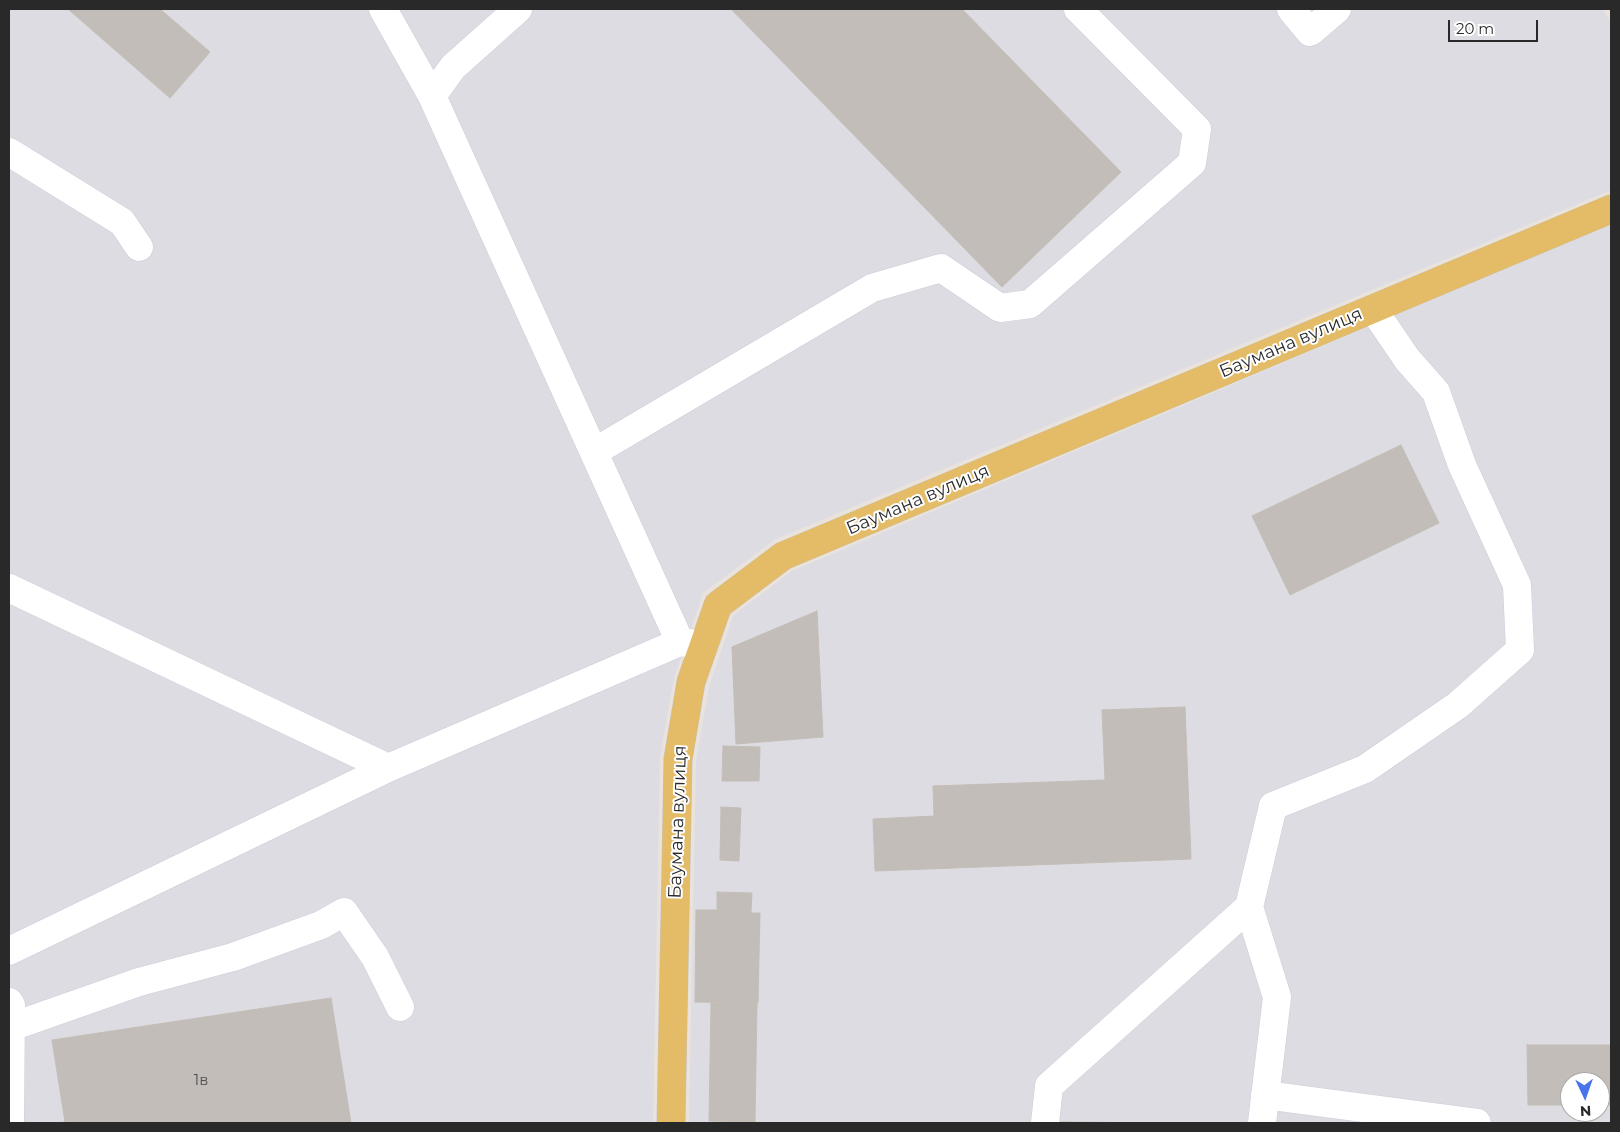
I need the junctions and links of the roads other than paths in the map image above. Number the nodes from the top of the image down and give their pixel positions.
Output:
1 (384, 9) edge
2 (518, 9) edge
3 (1078, 9) edge
4 (1291, 9) edge
5 (1338, 9) edge
6 (432, 96) junction
7 (9, 152) edge
8 (1611, 209) edge
9 (139, 247) dead end
10 (1374, 309) junction
11 (594, 452) junction
12 (9, 588) edge
13 (692, 644) junction
14 (388, 768) junction
15 (1248, 907) junction
16 (9, 951) edge
17 (400, 1007) dead end
18 (10, 1014) edge
19 (10, 1081) edge
20 (1266, 1095) junction
21 (10, 1123) edge
22 (671, 1123) edge
23 (1046, 1123) edge
24 (1262, 1123) edge
25 (1477, 1123) edge

1 - 6 lane
2 - 6 lane
3 - 11 lane
4 - 5 lane
6 - 11 lane
7 - 9 lane
8 - 10 main road, Баумана вулиця
10 - 13 main road, Баумана вулиця
10 - 15 lane
11 - 13 lane
12 - 14 lane
13 - 14 lane
13 - 22 main road, Баумана вулиця
14 - 16 lane
15 - 20 lane
15 - 23 lane
17 - 18 lane
18 - 19 lane
19 - 21 lane
20 - 24 lane
20 - 25 lane

